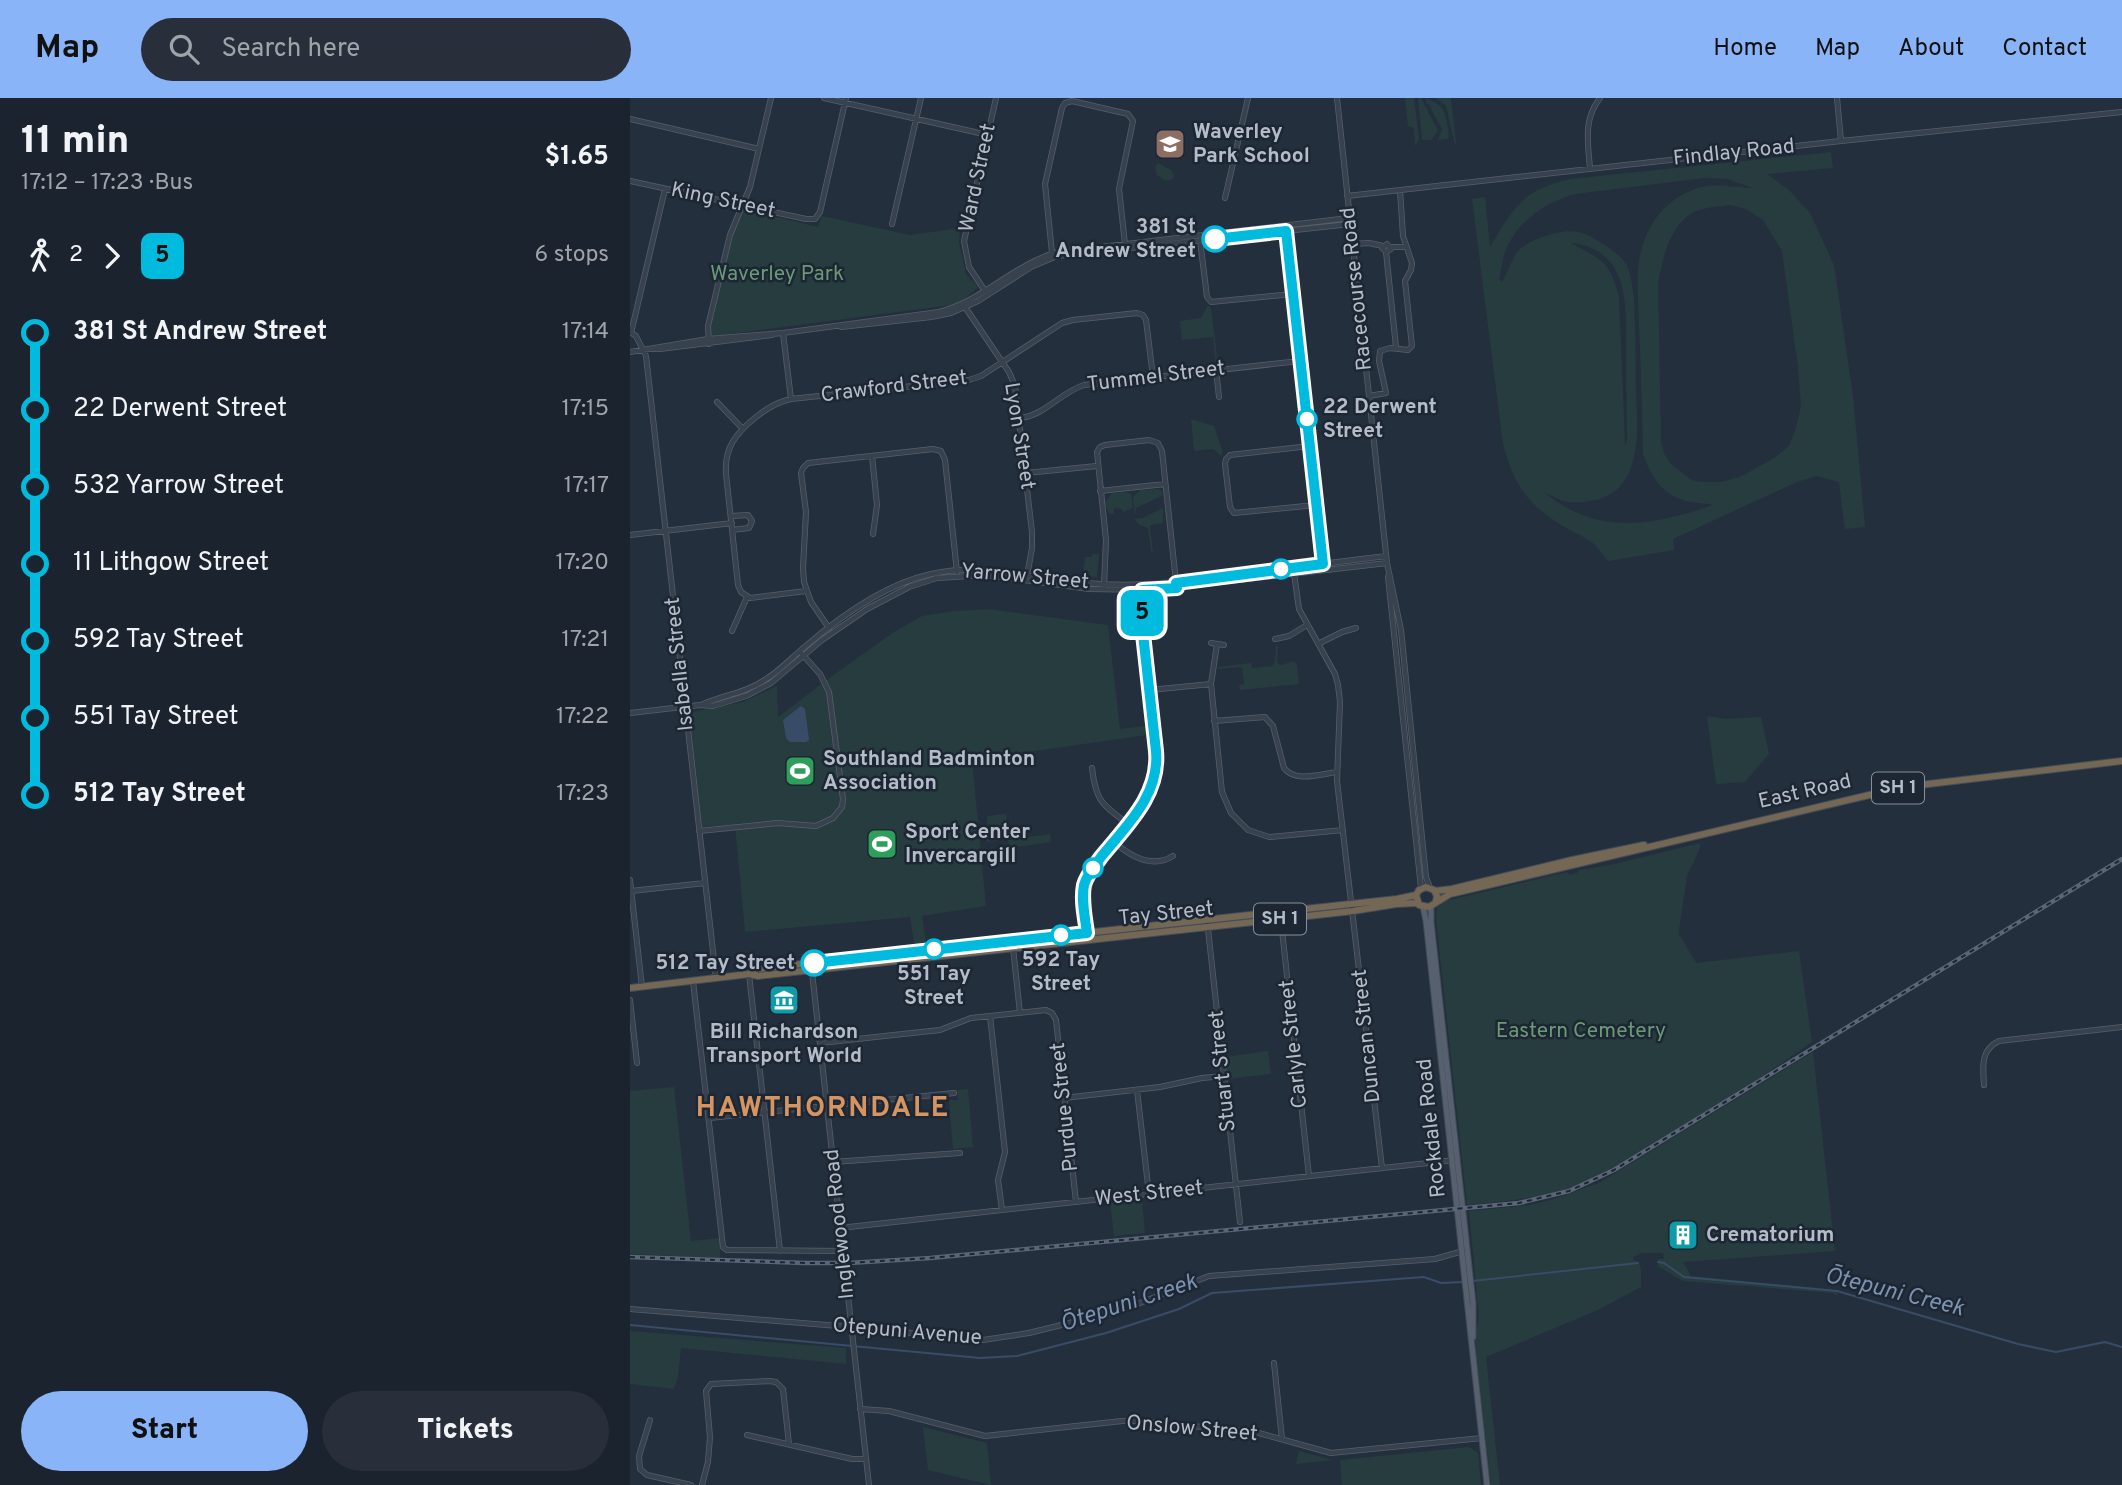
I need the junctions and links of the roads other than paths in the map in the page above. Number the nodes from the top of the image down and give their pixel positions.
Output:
1 (771, 98) edge
2 (824, 98) edge
3 (921, 98) edge
4 (996, 98) edge
5 (1248, 98) edge
6 (1337, 98) edge
7 (1600, 98) edge
8 (1837, 98) edge
9 (845, 100) edge
10 (2122, 112) edge
11 (630, 119) edge
12 (916, 119) junction
13 (988, 135) junction
14 (1841, 141) junction
15 (759, 149) junction
16 (1590, 169) junction
17 (630, 181) edge
18 (665, 189) junction
19 (1400, 190) junction
20 (1347, 196) junction
21 (1225, 198) dead end
22 (742, 205) junction
23 (1349, 221) junction
24 (892, 224) dead end
25 (1285, 229) junction
26 (1200, 238) junction
27 (1352, 244) junction
28 (1125, 246) junction
29 (1406, 247) junction
30 (1389, 249) junction
31 (1053, 256) junction
32 (986, 293) junction
33 (1293, 294) junction
34 (965, 306) junction
35 (631, 332) edge
36 (783, 333) junction
37 (709, 341) junction
38 (1396, 347) junction
39 (644, 350) junction
40 (630, 352) edge
41 (1300, 360) junction
42 (1002, 362) junction
43 (1216, 370) junction
44 (1153, 377) junction
45 (1369, 396) junction
46 (1219, 397) dead end
47 (791, 399) junction
48 (717, 402) dead end
49 (1020, 418) junction
50 (742, 428) junction
51 (1310, 446) junction
52 (872, 456) junction
53 (1097, 466) junction
54 (1026, 474) junction
55 (1165, 484) junction
56 (1100, 491) junction
57 (1316, 505) junction
58 (731, 516) junction
59 (732, 523) junction
60 (732, 530) junction
61 (666, 531) junction
62 (873, 534) dead end
63 (630, 535) edge
64 (1387, 555) junction
65 (1387, 563) junction
66 (1323, 567) junction
67 (1294, 571) junction
68 (957, 573) junction
69 (1027, 578) junction
70 (1177, 585) junction
71 (1104, 587) junction
72 (1142, 588) junction
73 (806, 591) junction
74 (747, 597) junction
75 (1307, 625) junction
76 (1356, 628) dead end
77 (830, 629) junction
78 (732, 631) dead end
79 (1275, 639) dead end
80 (1211, 643) dead end
81 (1318, 645) junction
82 (802, 653) junction
83 (1397, 663) junction
84 (1404, 663) junction
85 (1211, 684) junction
86 (1150, 690) junction
87 (685, 707) junction
88 (630, 713) edge
89 (1214, 721) junction
90 (2122, 761) edge
91 (1092, 768) dead end
92 (1337, 772) junction
93 (1128, 824) junction
94 (1343, 830) junction
95 (699, 831) junction
96 (1114, 842) junction
97 (1663, 844) junction
98 (1172, 856) dead end
99 (630, 880) edge
100 (705, 883) junction
101 (1433, 890) junction
102 (631, 891) edge
103 (1419, 892) junction
104 (1434, 904) junction
105 (1420, 905) junction
106 (1352, 908) junction
107 (1280, 915) junction
108 (1208, 923) junction
109 (1087, 936) junction
110 (1012, 945) junction
111 (812, 966) junction
112 (750, 974) junction
113 (716, 978) junction
114 (694, 981) junction
115 (642, 987) junction
116 (630, 988) edge
117 (630, 1000) edge
118 (1020, 1013) junction
119 (990, 1016) junction
120 (2122, 1027) edge
121 (820, 1043) junction
122 (1443, 1061) junction
123 (637, 1063) dead end
124 (1224, 1076) junction
125 (1984, 1085) dead end
126 (1137, 1090) junction
127 (954, 1093) dead end
128 (1064, 1098) junction
129 (827, 1106) junction
130 (765, 1112) junction
131 (709, 1118) junction
132 (960, 1153) dead end
133 (1454, 1161) junction
134 (833, 1162) junction
135 (1382, 1168) junction
136 (1309, 1176) junction
137 (1236, 1184) junction
138 (1149, 1194) junction
139 (1076, 1202) junction
140 (1002, 1210) junction
141 (1240, 1222) dead end
142 (840, 1228) junction
143 (779, 1251) junction
144 (843, 1251) junction
145 (1464, 1251) junction
146 (630, 1309) edge
147 (851, 1327) junction
148 (1274, 1363) dead end
149 (860, 1409) junction
150 (650, 1420) dead end
151 (747, 1435) dead end
152 (1482, 1438) junction
153 (1282, 1439) junction
154 (789, 1444) junction
155 (866, 1459) junction
156 (661, 1479) junction
157 (660, 1485) edge
158 (691, 1485) edge
159 (702, 1485) edge
160 (869, 1485) edge
161 (1487, 1485) edge

1 - 15 street
2 - 9 street
3 - 12 street
4 - 13 street, Ward Street
5 - 21 street
6 - 20 street, Racecourse Road
7 - 16 street
8 - 14 street
9 - 12 street
9 - 22 street, King Street
10 - 14 street, Findlay Road
11 - 15 street
12 - 13 street
12 - 24 street
13 - 32 street, Ward Street
14 - 16 street, Findlay Road
15 - 22 street
16 - 19 street, Findlay Road
17 - 18 street, King Street
18 - 22 street, King Street
18 - 35 street
19 - 20 street, Findlay Road
19 - 29 street
20 - 23 street, Racecourse Road
22 - 37 street
23 - 25 street
23 - 27 street, Racecourse Road
25 - 26 street
25 - 33 street
26 - 28 street
26 - 33 street
27 - 30 street
27 - 45 street, Racecourse Road
28 - 31 street
28 - 31 street
29 - 30 street
29 - 38 street
30 - 38 street
31 - 32 street
32 - 34 street
33 - 41 street
34 - 36 street
34 - 42 street, Lyon Street
35 - 39 street
36 - 37 street
36 - 47 street
37 - 39 street
38 - 45 street
39 - 40 street
39 - 61 street, Isabella Street
41 - 43 street, Tummel Street
41 - 51 street
42 - 44 street, Crawford Street
42 - 47 street, Crawford Street
42 - 49 street, Lyon Street
43 - 44 street, Tummel Street
43 - 46 street
44 - 49 street, Tummel Street
45 - 64 street, Racecourse Road
47 - 50 street, Crawford Street
48 - 50 street
49 - 54 street, Lyon Street
50 - 58 street, Crawford Street
51 - 57 street
51 - 57 street
52 - 62 street
52 - 68 street
52 - 73 street
53 - 54 street
53 - 55 street
53 - 56 street
54 - 69 street, Lyon Street
55 - 56 street
55 - 70 street
56 - 71 street
57 - 66 street
58 - 59 street, Crawford Street
58 - 60 street
59 - 60 street, Crawford Street
59 - 61 street
60 - 74 street, Crawford Street
61 - 63 street
61 - 87 street, Isabella Street
64 - 65 street, Racecourse Road
64 - 66 street, Yarrow Street
65 - 66 street, Yarrow Street
65 - 83 street, Racecourse Road
65 - 84 street, Racecourse Road
66 - 67 street, Yarrow Street
67 - 70 street, Yarrow Street
67 - 75 street, Duncan Street
68 - 69 street, Yarrow Street
68 - 77 street, Yarrow Street
69 - 71 street, Yarrow Street
70 - 72 street, Yarrow Street
71 - 72 street, Yarrow Street
72 - 86 street
73 - 74 street
73 - 77 street
74 - 78 street
75 - 79 street
75 - 81 street, Duncan Street
76 - 81 street
77 - 82 street, Yarrow Street
80 - 85 street
81 - 92 street, Duncan Street
82 - 87 street, Yarrow Street
82 - 95 street
83 - 84 street
83 - 103 street, Racecourse Road
84 - 101 street, Racecourse Road
85 - 86 street
85 - 89 street
86 - 93 street
87 - 88 street, Yarrow Street
87 - 95 street, Isabella Street
89 - 92 street
89 - 94 street
90 - 97 highway, East Road / SH 1
91 - 93 street
92 - 94 street, Duncan Street
93 - 96 street
94 - 106 street, Duncan Street
95 - 100 street, Isabella Street
96 - 98 street
96 - 109 street
97 - 101 highway, East Road / SH 1
97 - 104 highway, East Road / SH 1
99 - 102 street
100 - 102 street
100 - 113 street, Isabella Street
101 - 103 highway, SH 1
101 - 104 highway
102 - 115 street
103 - 105 highway
103 - 106 highway, Tay Street / SH 1
104 - 105 highway, SH 1
104 - 122 main road, Rockdale Road
105 - 106 highway, Tay Street / SH 1
105 - 122 main road, Rockdale Road
106 - 107 highway, Tay Street / SH 1
106 - 135 street, Duncan Street
107 - 108 highway, Tay Street / SH 1
107 - 136 street, Carlyle Street
108 - 109 highway, Tay Street / SH 1
108 - 124 street, Stuart Street
109 - 110 highway, Tay Street / SH 1
110 - 111 highway, Tay Street / SH 1
110 - 118 street
111 - 112 highway, Tay Street / SH 1
111 - 121 street, Inglewood Road
112 - 113 highway, Tay Street / SH 1
112 - 130 street
113 - 114 highway, Tay Street / SH 1
114 - 115 highway, Tay Street / SH 1
114 - 131 street
115 - 116 highway, Tay Street / SH 1
117 - 123 street
118 - 119 street
118 - 128 street, Purdue Street
119 - 121 street
119 - 140 street
120 - 125 street
121 - 129 street, Inglewood Road
122 - 133 main road, Rockdale Road
124 - 126 street
124 - 137 street, Stuart Street
126 - 128 street
126 - 138 street
127 - 129 street
128 - 139 street, Purdue Street
129 - 130 street
129 - 134 street, Inglewood Road
130 - 131 street
130 - 143 street
131 - 143 street
132 - 134 street
133 - 135 street, West Street
133 - 145 main road, Rockdale Road
134 - 142 street, Inglewood Road
135 - 136 street, West Street
136 - 137 street, West Street
137 - 138 street, West Street
137 - 141 street, Stuart Street
138 - 139 street, West Street
139 - 140 street, West Street
140 - 142 street, West Street
142 - 144 street, Inglewood Road
143 - 144 street
144 - 147 street, Inglewood Road
145 - 147 street, Otepuni Avenue
145 - 152 main road, Rockdale Road
146 - 147 street, Otepuni Avenue
147 - 149 street, Inglewood Road
148 - 153 street
149 - 153 street, Onslow Street
149 - 155 street, Inglewood Road
150 - 156 street
151 - 154 street
152 - 153 street, Onslow Street
152 - 161 main road, Rockdale Road
154 - 155 street
154 - 159 street
155 - 160 street, Inglewood Road
156 - 157 street
156 - 158 street

